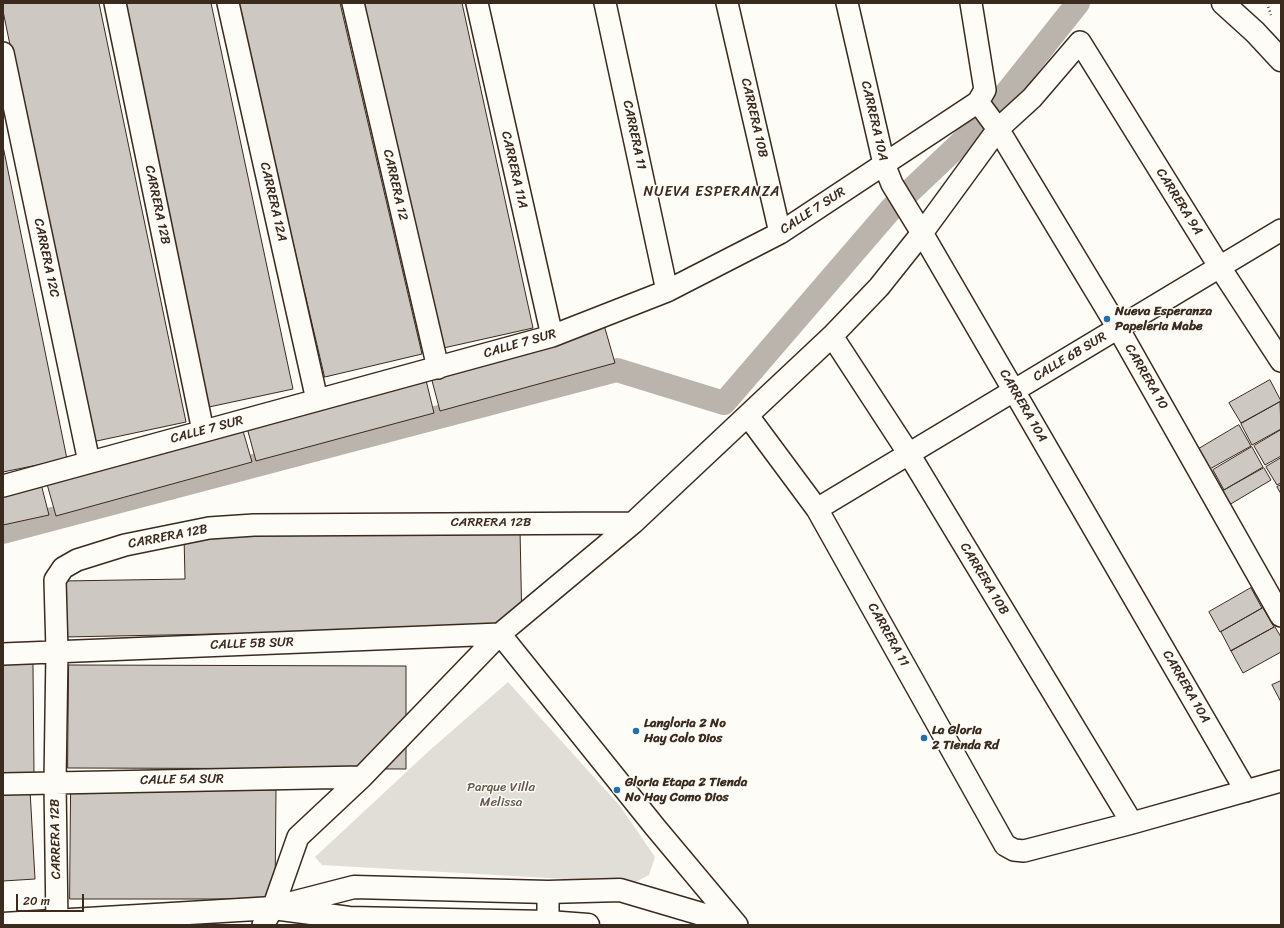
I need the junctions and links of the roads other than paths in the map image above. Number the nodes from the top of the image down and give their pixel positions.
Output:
1 (115, 3) edge
2 (228, 3) edge
3 (353, 3) edge
4 (477, 3) edge
5 (605, 3) edge
6 (727, 3) edge
7 (847, 3) edge
8 (971, 3) edge
9 (1223, 3) edge
10 (1246, 3) edge
11 (1255, 32) junction
12 (1080, 42) joint
13 (3, 53) edge
14 (1281, 60) edge
15 (989, 111) junction
16 (884, 164) junction
17 (1281, 230) edge
18 (780, 233) junction
19 (922, 233) junction
20 (1219, 266) junction
21 (668, 292) junction
22 (1118, 328) junction
23 (552, 336) junction
24 (832, 336) junction
25 (1281, 361) edge
26 (438, 368) junction
27 (1014, 391) junction
28 (318, 400) junction
29 (748, 416) junction
30 (203, 431) junction
31 (909, 454) junction
32 (89, 462) junction
33 (3, 486) edge
34 (817, 509) junction
35 (633, 523) junction
36 (1281, 616) edge
37 (500, 634) junction
38 (57, 651) junction
39 (3, 654) edge
40 (362, 777) junction
41 (1281, 781) edge
42 (55, 782) junction
43 (3, 784) edge
44 (1246, 791) junction
45 (1132, 824) junction
46 (548, 892) junction
47 (268, 917) edge
48 (57, 923) edge
49 (3, 924) edge
50 (548, 924) edge
51 (588, 925) edge
52 (724, 925) edge
53 (737, 925) edge

1 - 30 street, CARRERA 12B
2 - 28 street, CARRERA 12A
3 - 26 street, CARRERA 12
4 - 23 street, CARRERA 11A
5 - 21 street, CARRERA 11
6 - 18 street, CARRERA 10B
7 - 16 street, CARRERA 10A
8 - 15 street, CARRERA 10
9 - 11 street
10 - 11 street
11 - 14 street
12 - 15 street, CALLE 7 SUR
12 - 20 street, CARRERA 9A
13 - 32 street, CARRERA 12C
15 - 16 street, CALLE 7 SUR
15 - 19 street, CALLE 7 SUR
15 - 22 street, CARRERA 10
16 - 18 street, CALLE 7 SUR
16 - 19 street, CARRERA 10A
17 - 20 street, CALLE 6B SUR
18 - 21 street, CALLE 7 SUR
19 - 24 street, CALLE 7 SUR
19 - 27 street, CARRERA 10A
20 - 22 street, CALLE 6B SUR
20 - 25 street, CARRERA 9A
21 - 23 street, CALLE 7 SUR
22 - 27 street, CALLE 6B SUR
22 - 36 street, CARRERA 10
23 - 26 street, CALLE 7 SUR
24 - 29 street, CALLE 7 SUR
24 - 31 street, CARRERA 10B
26 - 28 street, CALLE 7 SUR
27 - 31 street, CALLE 6B SUR
27 - 44 street, CARRERA 10A
28 - 30 street, CALLE 7 SUR
29 - 34 street, CARRERA 11
29 - 35 street, CALLE 7 SUR
30 - 32 street, CALLE 7 SUR
31 - 34 street, CALLE 6B SUR
31 - 45 street, CARRERA 10B
32 - 33 street, CALLE 7 SUR
34 - 45 street, CARRERA 11
35 - 37 street, CALLE 7 SUR
35 - 38 street, CARRERA 12B
37 - 38 street, CALLE 5B SUR
37 - 40 street, CALLE 7 SUR
37 - 53 street
38 - 39 street, CALLE 5B SUR
38 - 42 street, CARRERA 12B
40 - 42 street, CALLE 5A SUR
40 - 47 street, CALLE 7 SUR
41 - 44 street
42 - 43 street, CALLE 5A SUR
42 - 48 street, CARRERA 12B
44 - 45 street
46 - 47 street
46 - 50 street
46 - 52 street
47 - 48 street
47 - 50 street
48 - 49 street
50 - 51 street

